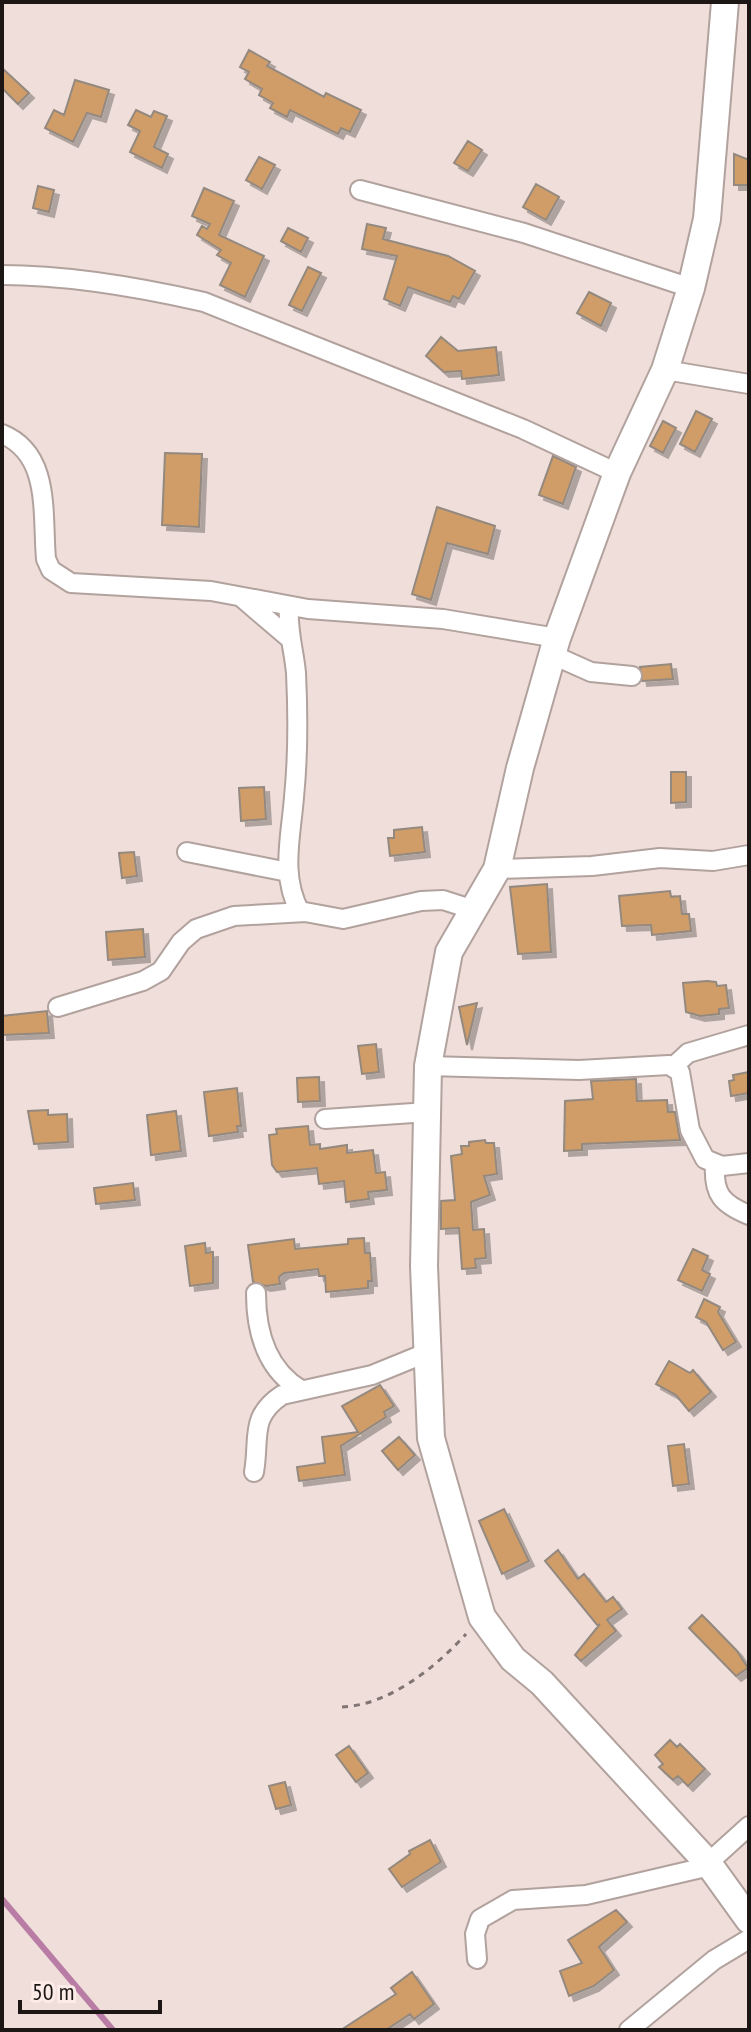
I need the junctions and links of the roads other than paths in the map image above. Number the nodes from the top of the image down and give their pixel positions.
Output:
1 (725, 2) edge
2 (360, 190) dead end
3 (2, 275) edge
4 (691, 288) junction
5 (665, 370) junction
6 (749, 384) edge
7 (2, 434) edge
8 (617, 473) junction
9 (241, 597) junction
10 (289, 606) junction
11 (289, 638) junction
12 (555, 646) junction
13 (632, 676) dead end
14 (187, 852) dead end
15 (749, 855) edge
16 (497, 869) junction
17 (288, 872) junction
18 (474, 910) junction
19 (300, 912) junction
20 (58, 1007) dead end
21 (749, 1035) edge
22 (428, 1066) junction
23 (673, 1067) junction
24 (428, 1112) junction
25 (325, 1119) dead end
26 (749, 1163) edge
27 (715, 1164) junction
28 (749, 1215) edge
29 (256, 1293) dead end
30 (426, 1353) junction
31 (301, 1390) junction
32 (254, 1472) dead end
33 (749, 1826) edge
34 (709, 1864) junction
35 (749, 1920) edge
36 (749, 1939) edge
37 (477, 1959) dead end
38 (629, 2030) edge

1 - 4 street
2 - 4 street
3 - 8 street
4 - 5 street
5 - 6 street
5 - 8 street
7 - 9 street
8 - 12 street
9 - 10 street
9 - 11 street
10 - 11 street
10 - 12 street
11 - 17 street
12 - 13 street
12 - 16 street
14 - 17 street
15 - 16 street
16 - 18 street
17 - 19 street
18 - 19 street
18 - 22 street
19 - 20 street
21 - 23 street
22 - 23 street
22 - 24 street
23 - 27 street
24 - 25 street
24 - 30 street
26 - 27 street
27 - 28 street
29 - 31 street
30 - 31 street
30 - 34 street
31 - 32 street
33 - 34 street
34 - 35 street
34 - 37 street
36 - 38 street

